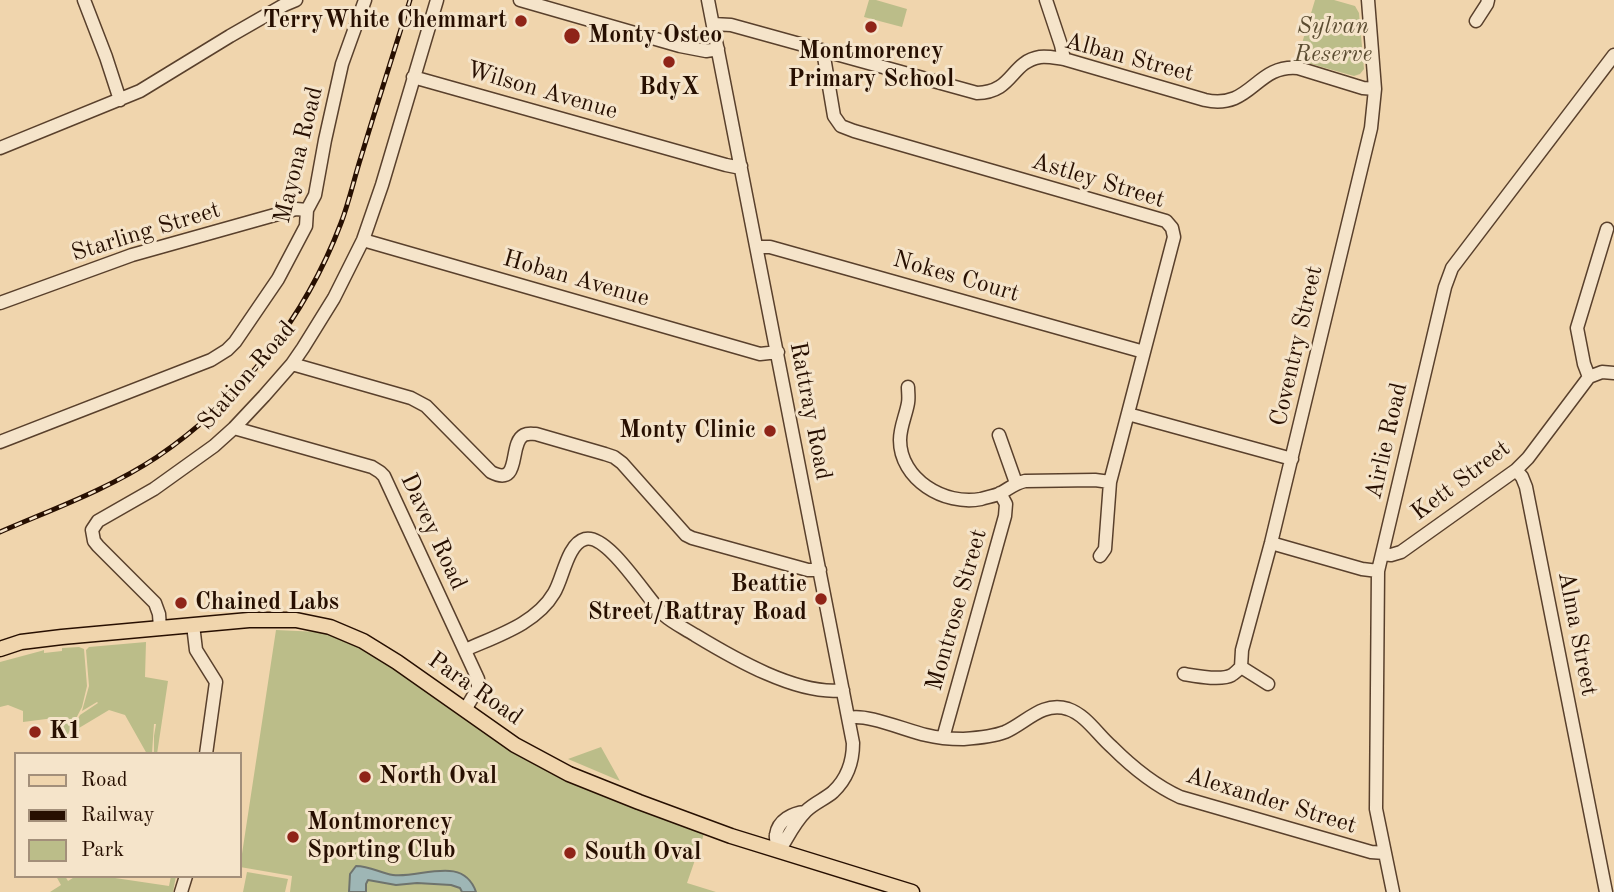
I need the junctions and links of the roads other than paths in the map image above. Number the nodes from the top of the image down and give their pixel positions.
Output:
1 (84, 0) edge
2 (296, 0) edge
3 (365, 0) edge
4 (437, 0) edge
5 (520, 0) edge
6 (708, 0) edge
7 (1046, 0) edge
8 (1367, 0) edge
9 (1488, 0) edge
10 (1476, 21) dead end
11 (713, 24) junction
12 (718, 49) junction
13 (823, 51) junction
14 (1614, 55) edge
15 (1064, 59) junction
16 (413, 77) junction
17 (1375, 89) junction
18 (120, 100) junction
19 (0, 148) edge
20 (741, 166) junction
21 (307, 210) junction
22 (1607, 229) dead end
23 (363, 240) junction
24 (757, 247) junction
25 (0, 303) edge
26 (778, 352) junction
27 (1144, 352) junction
28 (292, 364) junction
29 (1614, 373) edge
30 (1589, 377) junction
31 (908, 387) dead end
32 (1128, 414) junction
33 (234, 428) junction
34 (999, 435) dead end
35 (0, 442) edge
36 (1292, 459) junction
37 (1516, 470) junction
38 (1110, 482) junction
39 (1016, 483) junction
40 (1000, 493) junction
41 (1271, 543) junction
42 (1381, 554) junction
43 (1100, 556) dead end
44 (820, 570) junction
45 (1378, 571) junction
46 (193, 625) junction
47 (160, 628) junction
48 (2, 644) edge
49 (466, 650) junction
50 (1241, 667) junction
51 (1184, 674) dead end
52 (1268, 684) dead end
53 (843, 690) junction
54 (465, 710) junction
55 (849, 719) junction
56 (943, 738) junction
57 (206, 752) edge
58 (779, 851) junction
59 (1385, 853) junction
60 (912, 892) edge
61 (1394, 892) edge
62 (1606, 892) edge

1 - 18 street
2 - 18 street
3 - 21 street, Mayona Road
4 - 16 street, Station Road
5 - 12 street
6 - 11 street, Rattray Road
7 - 15 street
8 - 17 street, Coventry Street
9 - 10 street
11 - 12 street, Rattray Road
11 - 13 street, Alban Street
12 - 20 street, Rattray Road
13 - 15 street, Alban Street
13 - 27 street, Astley Street
14 - 42 street, Airlie Road
15 - 17 street, Alban Street
16 - 20 street, Wilson Avenue
16 - 23 street, Station Road
17 - 36 street, Coventry Street
18 - 19 street
20 - 24 street, Rattray Road
21 - 25 street, Starling Street
21 - 35 street, Mayona Road
22 - 30 street
23 - 26 street, Hoban Avenue
23 - 28 street, Station Road
24 - 26 street, Rattray Road
24 - 27 street, Nokes Court
26 - 44 street, Rattray Road
27 - 32 street, Astley Street
28 - 33 street, Station Road
28 - 44 street
29 - 30 street
30 - 37 street, Kett Street
31 - 40 street
32 - 36 street
32 - 38 street, Astley Street
33 - 47 street, Station Road
33 - 49 street, Davey Road
34 - 39 street
36 - 41 street, Coventry Street
37 - 42 street, Kett Street
37 - 62 street, Alma Street
38 - 39 street
38 - 43 street, Astley Street
39 - 40 street
40 - 56 street, Montrose Street
41 - 45 street
41 - 50 street, Coventry Street
42 - 45 street, Airlie Road
44 - 53 street, Rattray Road
45 - 59 street, Airlie Road
46 - 47 main road, Para Road
46 - 54 main road, Para Road
46 - 57 street
47 - 48 main road, Para Road
49 - 53 street
49 - 54 street, Davey Road
50 - 51 street
50 - 52 street
53 - 55 street, Rattray Road
54 - 58 main road, Para Road
55 - 56 street, Alexander Street
55 - 58 street, Rattray Road
56 - 59 street, Alexander Street
58 - 60 main road, Para Road
59 - 61 street, Airlie Road

